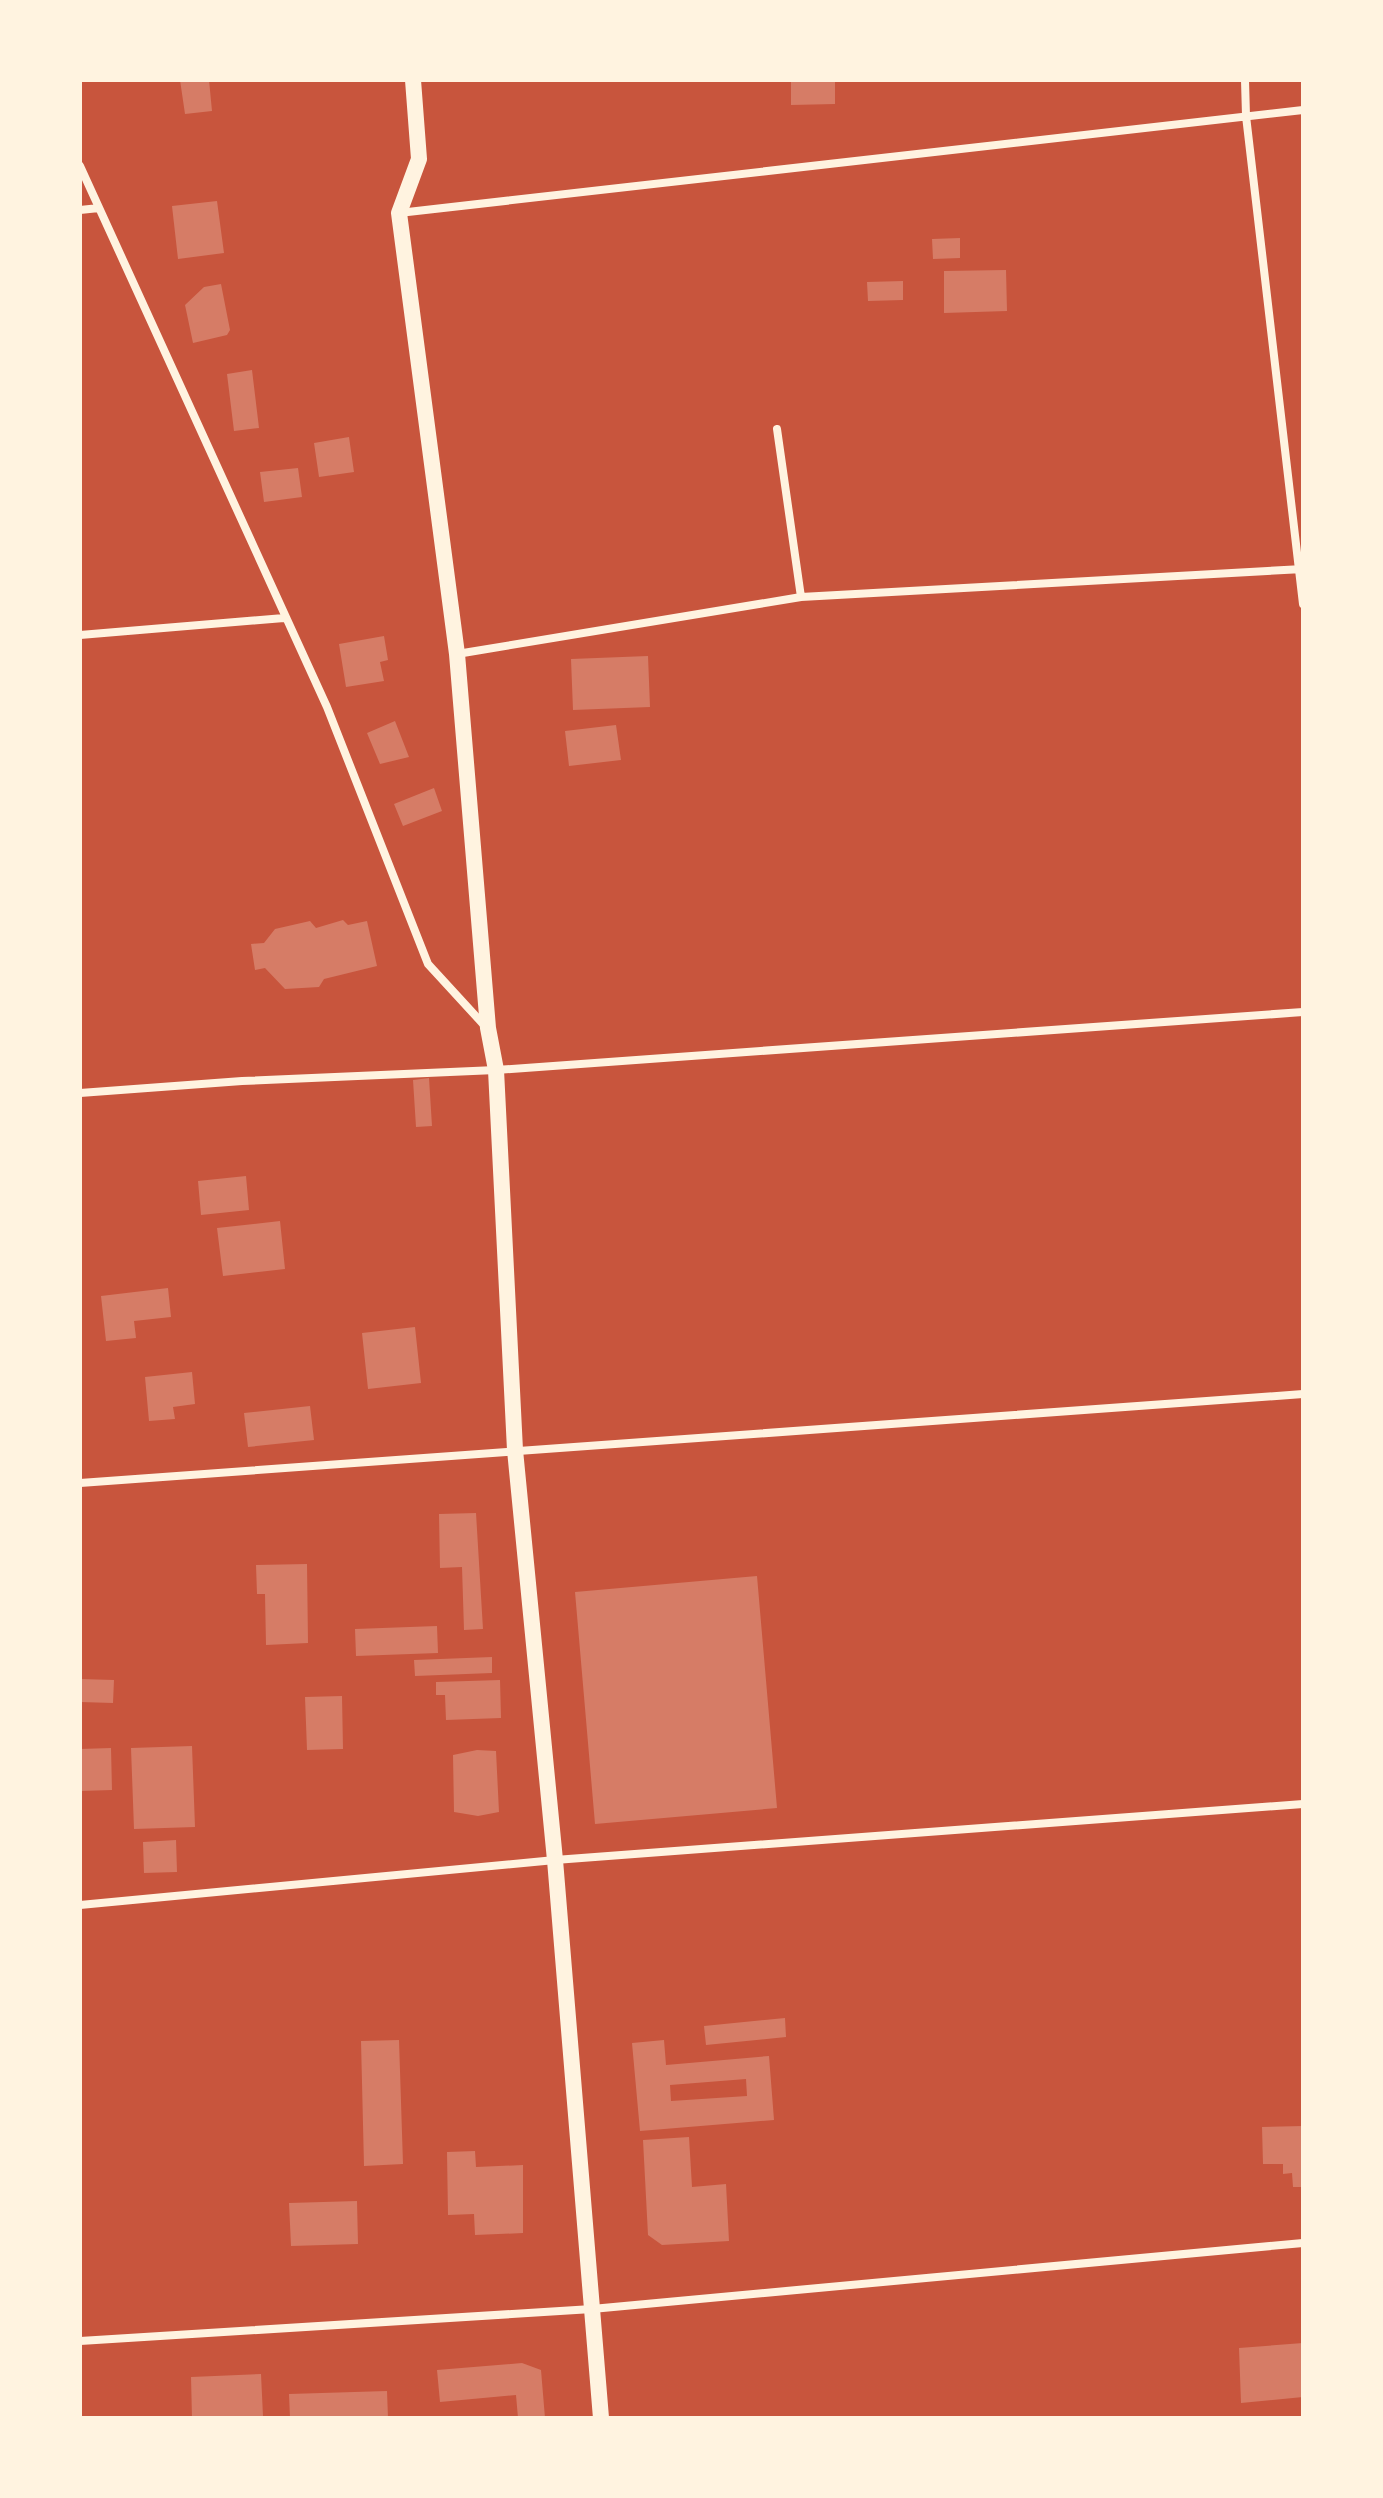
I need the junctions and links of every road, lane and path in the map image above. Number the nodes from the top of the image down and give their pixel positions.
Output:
1 (413, 80) edge
2 (1245, 80) edge
3 (1303, 110) edge
4 (1246, 116) junction
5 (80, 166) edge
6 (99, 208) junction
7 (80, 210) edge
8 (399, 213) junction
9 (777, 429) dead end
10 (1302, 569) edge
11 (801, 597) junction
12 (1303, 604) edge
13 (284, 618) junction
14 (80, 635) edge
15 (457, 654) junction
16 (1303, 1012) edge
17 (488, 1028) junction
18 (496, 1070) junction
19 (80, 1093) edge
20 (1303, 1394) edge
21 (515, 1450) junction
22 (80, 1483) edge
23 (1303, 1804) edge
24 (555, 1860) junction
25 (80, 1905) edge
26 (1303, 2243) edge
27 (592, 2309) junction
28 (80, 2341) edge
29 (601, 2418) edge

1 - 8 main road
2 - 4 street
3 - 4 street
4 - 8 street
4 - 10 street
5 - 6 street
6 - 7 street
6 - 13 street
8 - 15 main road
9 - 11 street
10 - 11 street
10 - 12 street
11 - 15 street
13 - 14 street
13 - 17 street
15 - 17 main road
16 - 18 street
17 - 18 main road
18 - 19 street
18 - 21 main road
20 - 21 street
21 - 22 street
21 - 24 main road
23 - 24 street
24 - 25 street
24 - 27 main road
26 - 27 street
27 - 28 street
27 - 29 main road

